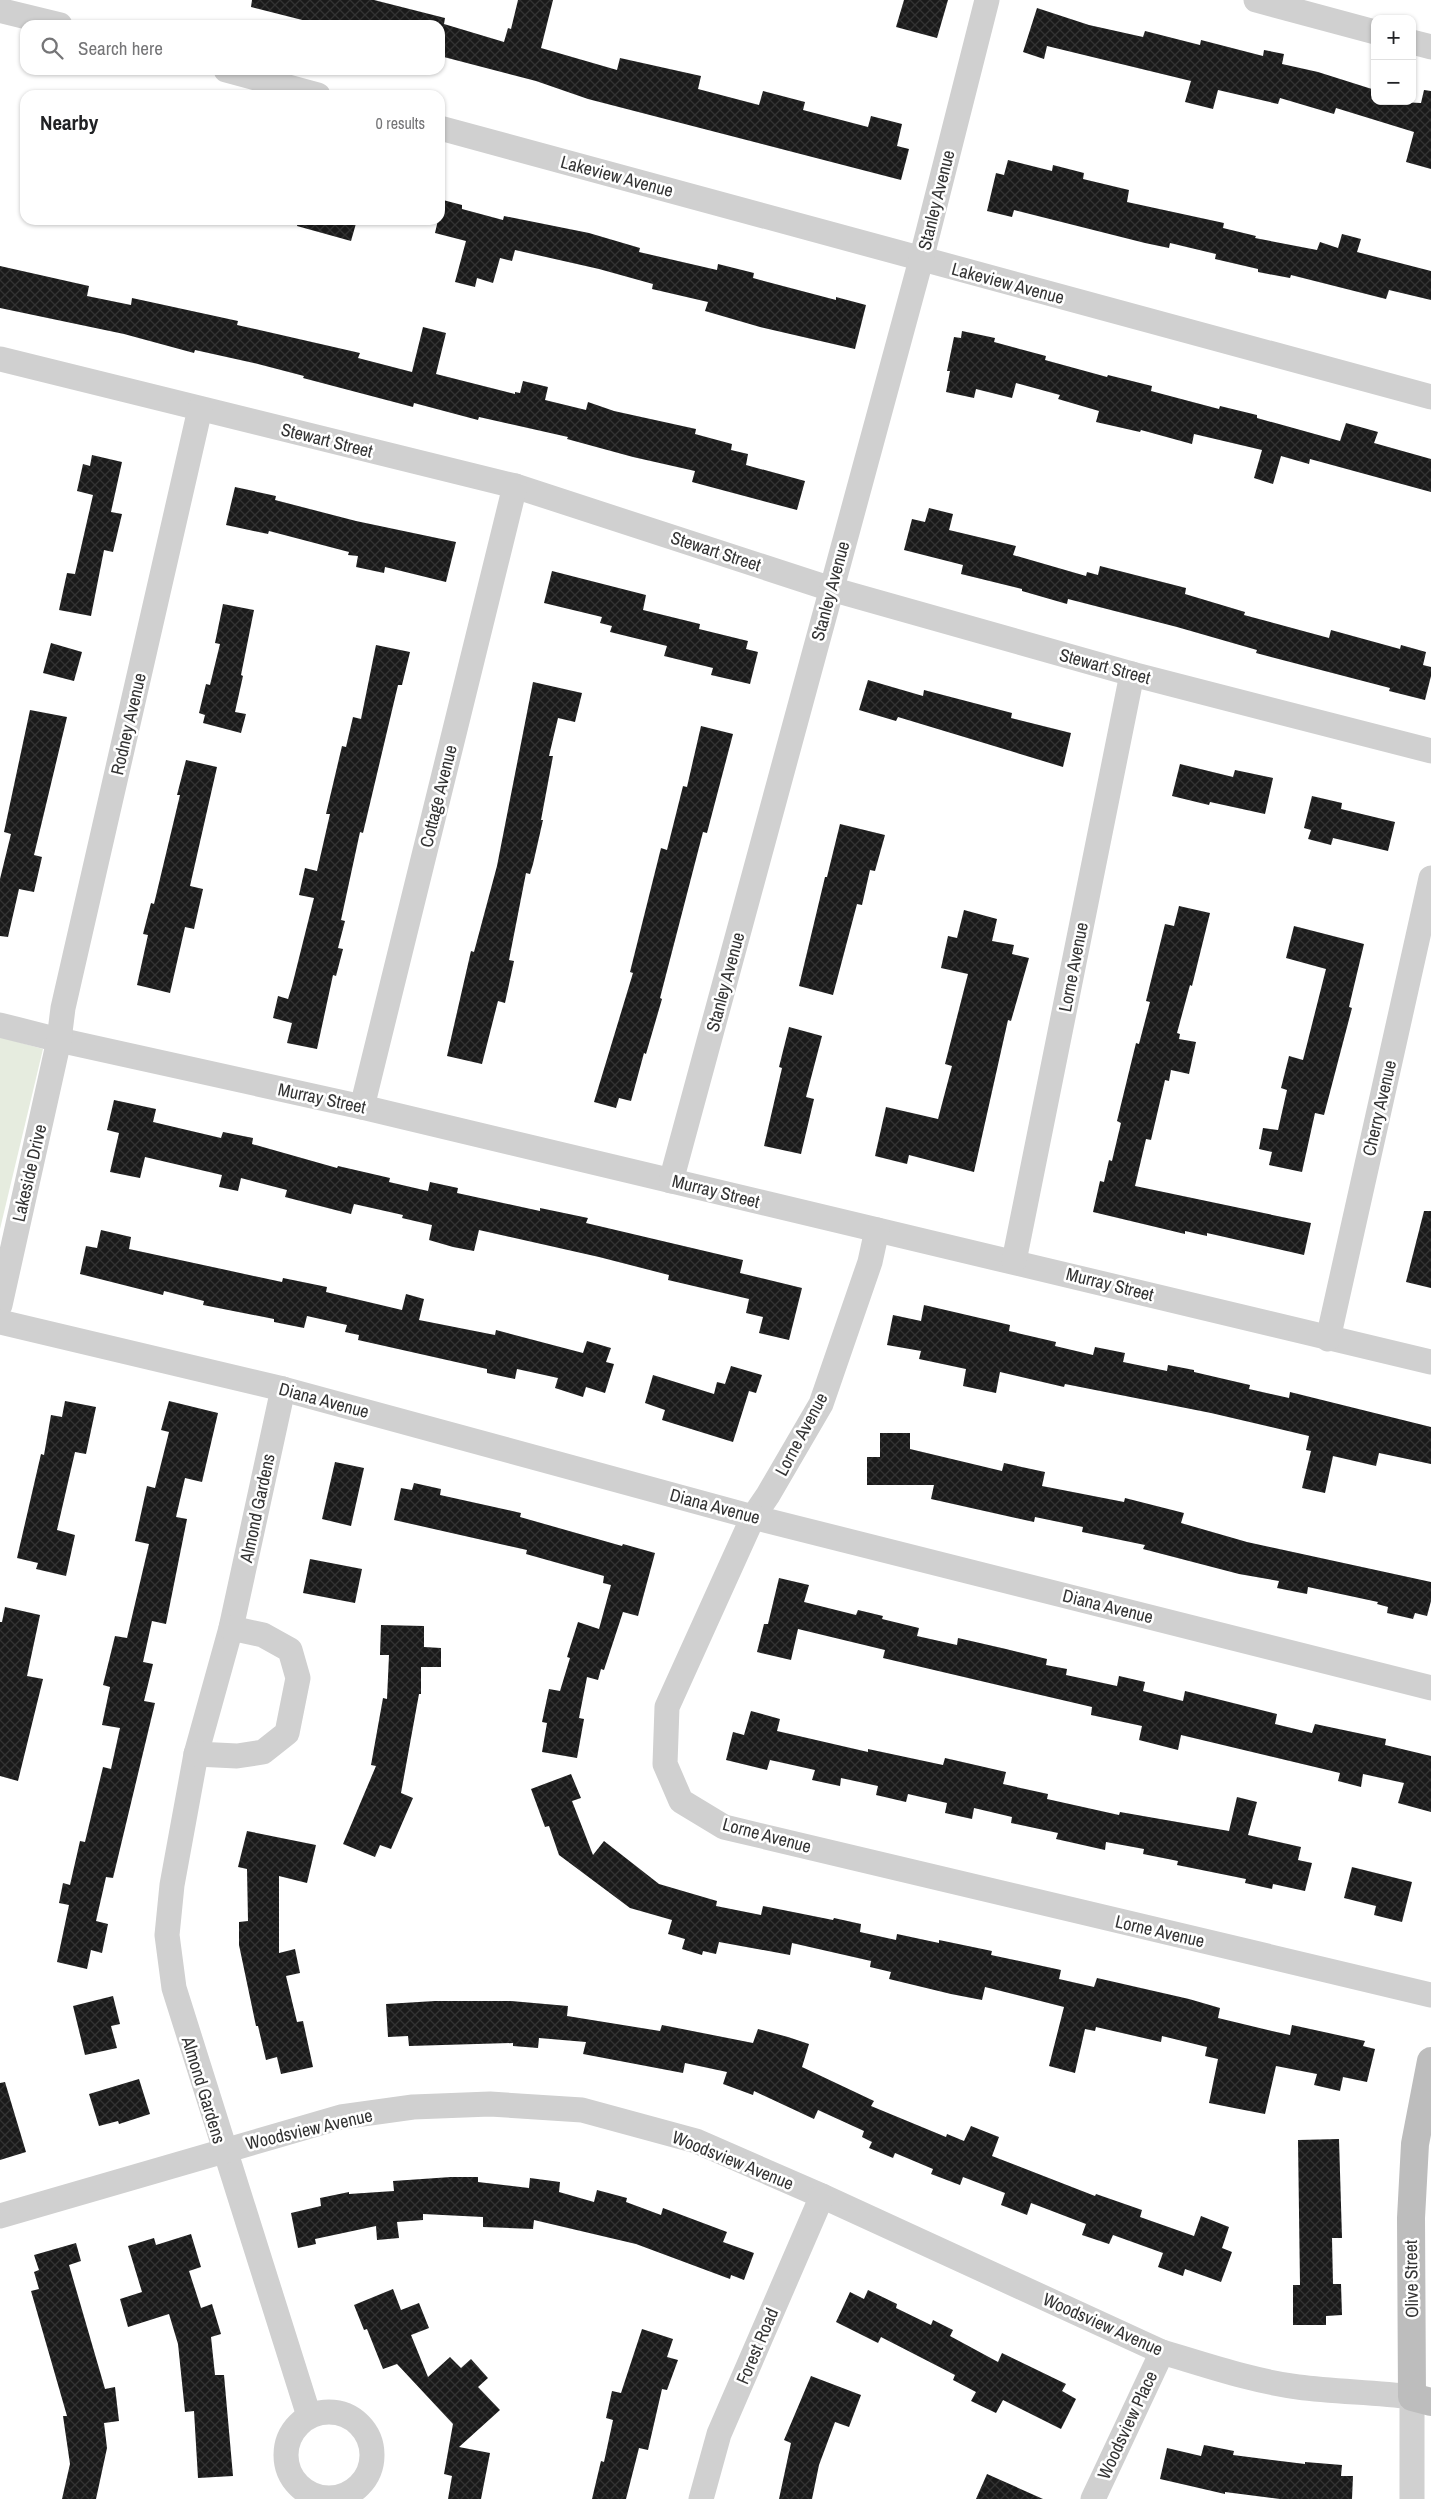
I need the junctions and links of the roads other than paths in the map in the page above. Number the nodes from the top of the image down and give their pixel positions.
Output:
1 (987, 0) edge
2 (1256, 0) edge
3 (3, 11) edge
4 (40, 20) edge
5 (1371, 31) edge
6 (1416, 43) edge
7 (1431, 47) edge
8 (244, 75) edge
9 (300, 90) edge
10 (445, 129) edge
11 (921, 260) junction
12 (0, 359) edge
13 (1431, 397) edge
14 (200, 409) junction
15 (515, 486) junction
16 (831, 589) junction
17 (1132, 674) junction
18 (1431, 751) edge
19 (1431, 878) edge
20 (0, 1025) edge
21 (59, 1040) junction
22 (362, 1107) junction
23 (671, 1180) junction
24 (877, 1230) junction
25 (1014, 1260) junction
26 (0, 1305) edge
27 (0, 1322) edge
28 (1328, 1338) junction
29 (1431, 1362) edge
30 (283, 1389) junction
31 (753, 1517) junction
32 (231, 1628) junction
33 (1431, 1688) edge
34 (196, 1754) junction
35 (1431, 1995) edge
36 (1431, 2060) edge
37 (223, 2150) junction
38 (822, 2196) junction
39 (0, 2216) edge
40 (1162, 2352) junction
41 (1422, 2400) edge
42 (309, 2416) dead end
43 (701, 2499) edge
44 (1093, 2499) edge
45 (1412, 2499) edge

1 - 11 street, Stanley Avenue
2 - 5 street
3 - 4 street
6 - 7 street
8 - 9 street
10 - 11 street, Lakeview Avenue
11 - 13 street, Lakeview Avenue
11 - 16 street, Stanley Avenue
12 - 14 street, Stewart Street
14 - 15 street, Stewart Street
14 - 21 street, Rodney Avenue
15 - 16 street, Stewart Street
15 - 22 street, Cottage Avenue
16 - 17 street, Stewart Street
16 - 23 street, Stanley Avenue
17 - 18 street, Stewart Street
17 - 25 street, Lorne Avenue
19 - 28 street, Cherry Avenue
20 - 21 street, Murray Street
21 - 22 street, Murray Street
21 - 26 street, Lakeside Drive
22 - 23 street, Murray Street
23 - 24 street, Murray Street
24 - 25 street, Murray Street
24 - 31 street, Lorne Avenue
25 - 28 street, Murray Street
27 - 30 street, Diana Avenue
28 - 29 street, Murray Street
30 - 31 street, Diana Avenue
30 - 32 street, Almond Gardens
31 - 33 street, Diana Avenue
31 - 35 street, Lorne Avenue
32 - 34 street, Almond Gardens
32 - 34 street
34 - 37 street, Almond Gardens
36 - 41 street, Olive Street
37 - 38 street, Woodsview Avenue
37 - 39 street, Woodsview Avenue
37 - 42 street, Almond Gardens
38 - 40 street, Woodsview Avenue
38 - 43 street, Forest Road
40 - 41 street, Woodsview Avenue
40 - 44 street, Woodsview Place
41 - 45 street, Olive Street

